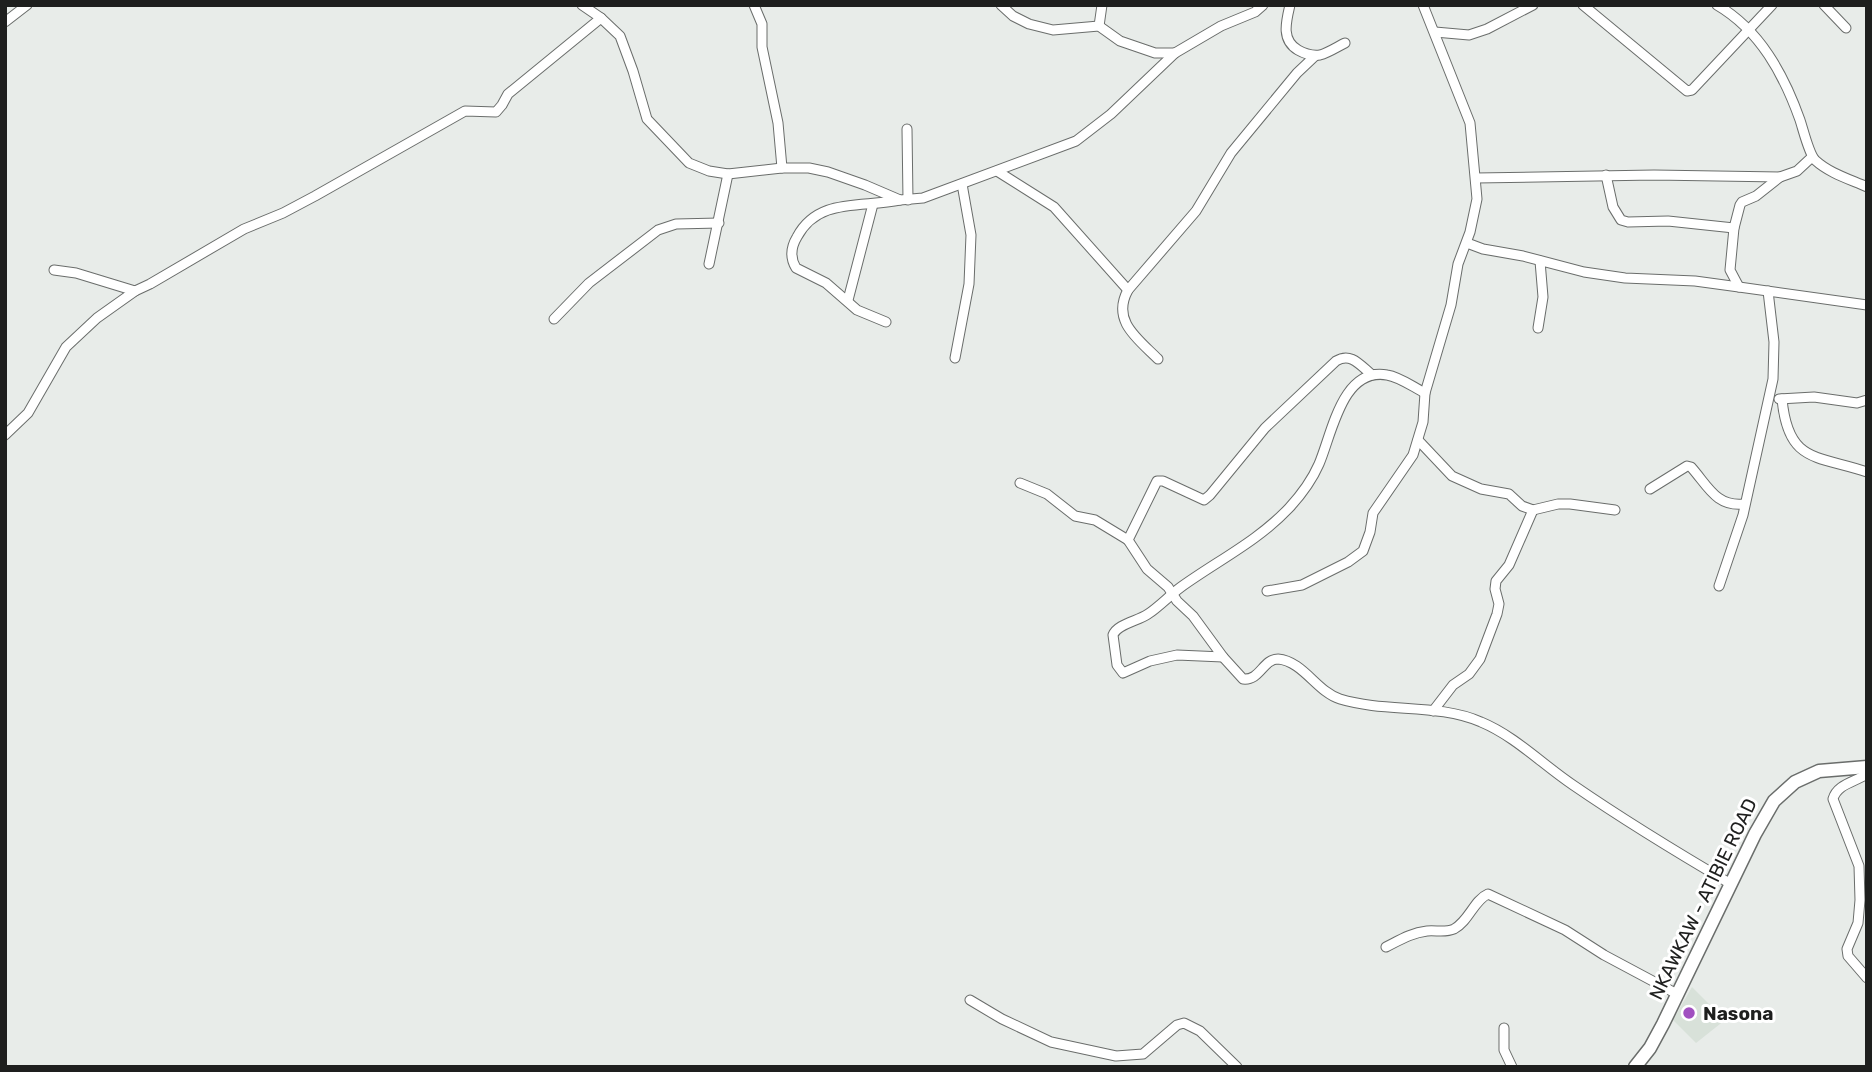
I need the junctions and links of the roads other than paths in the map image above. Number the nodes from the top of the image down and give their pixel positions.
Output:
1 (27, 5) edge
2 (582, 5) edge
3 (754, 5) edge
4 (1001, 5) edge
5 (1101, 5) edge
6 (1264, 5) edge
7 (1290, 5) edge
8 (1423, 5) edge
9 (1533, 5) edge
10 (1583, 5) edge
11 (1717, 5) edge
12 (1773, 5) edge
13 (1824, 5) edge
14 (601, 18) junction
15 (5, 22) edge
16 (1099, 26) junction
17 (1846, 28) dead end
18 (1748, 30) junction
19 (1435, 32) junction
20 (1345, 43) dead end
21 (1175, 53) junction
22 (1315, 55) junction
23 (906, 129) dead end
24 (1812, 158) junction
25 (782, 168) junction
26 (998, 171) junction
27 (728, 174) junction
28 (1606, 175) junction
29 (1780, 177) junction
30 (1476, 178) junction
31 (962, 184) junction
32 (1867, 187) edge
33 (904, 200) junction
34 (873, 204) junction
35 (719, 223) junction
36 (1734, 228) junction
37 (1467, 243) junction
38 (1540, 261) junction
39 (709, 264) dead end
40 (1730, 270) junction
41 (54, 271) dead end
42 (1717, 284) junction
43 (1739, 287) junction
44 (1128, 290) junction
45 (135, 291) junction
46 (1768, 291) junction
47 (848, 300) junction
48 (1867, 305) edge
49 (554, 318) dead end
50 (886, 322) dead end
51 (1538, 328) dead end
52 (955, 359) dead end
53 (1158, 359) dead end
54 (1372, 375) junction
55 (1425, 393) junction
56 (1769, 398) junction
57 (1782, 399) junction
58 (1867, 400) edge
59 (5, 435) edge
60 (1419, 440) junction
61 (1867, 472) edge
62 (1020, 483) dead end
63 (1650, 489) dead end
64 (1744, 504) junction
65 (1533, 510) junction
66 (1615, 510) dead end
67 (1128, 540) junction
68 (1719, 586) dead end
69 (1266, 591) dead end
70 (1174, 593) junction
71 (1223, 657) junction
72 (1433, 710) junction
73 (1867, 767) edge
74 (1867, 774) edge
75 (1731, 884) junction
76 (1386, 947) dead end
77 (1867, 978) edge
78 (1677, 994) junction
79 (971, 1000) dead end
80 (1504, 1028) dead end
81 (1237, 1067) edge
82 (1512, 1067) edge
83 (1635, 1067) edge

1 - 15 street
2 - 14 street
3 - 25 street
4 - 16 street
5 - 16 street
6 - 21 street
7 - 22 street
8 - 19 street
9 - 19 street
10 - 18 street
11 - 18 street
12 - 18 street
13 - 17 street
14 - 27 street
14 - 45 street
16 - 21 street
18 - 24 street
19 - 30 street
20 - 22 street
21 - 26 street
22 - 44 street
23 - 33 street
24 - 29 street
24 - 32 street
25 - 27 street
25 - 33 street
26 - 31 street
26 - 44 street
27 - 35 street
28 - 29 street
28 - 30 street
28 - 36 street
29 - 36 street
30 - 37 street
31 - 33 street
31 - 52 street
33 - 34 street
34 - 47 street
34 - 47 street
35 - 39 street
35 - 49 street
36 - 40 street
37 - 38 street
37 - 55 street
38 - 42 street
38 - 51 street
40 - 42 street
40 - 43 street
41 - 45 street
42 - 43 street
43 - 46 street
44 - 53 street
45 - 59 street
46 - 48 street
46 - 56 street
47 - 50 street
54 - 55 street
54 - 67 street
54 - 70 street
55 - 60 street
56 - 57 street
56 - 64 street
57 - 58 street
57 - 61 street
60 - 65 street
60 - 69 street
62 - 67 street
63 - 64 street
64 - 68 street
65 - 66 street
65 - 72 street
67 - 70 street
70 - 71 street
70 - 71 street
71 - 72 street
72 - 75 street
73 - 75 main road, NKAWKAW - ATIBIE ROAD
74 - 77 street
75 - 78 main road, NKAWKAW - ATIBIE ROAD
76 - 78 street
78 - 83 main road, NKAWKAW - ATIBIE ROAD
79 - 81 street
80 - 82 street

